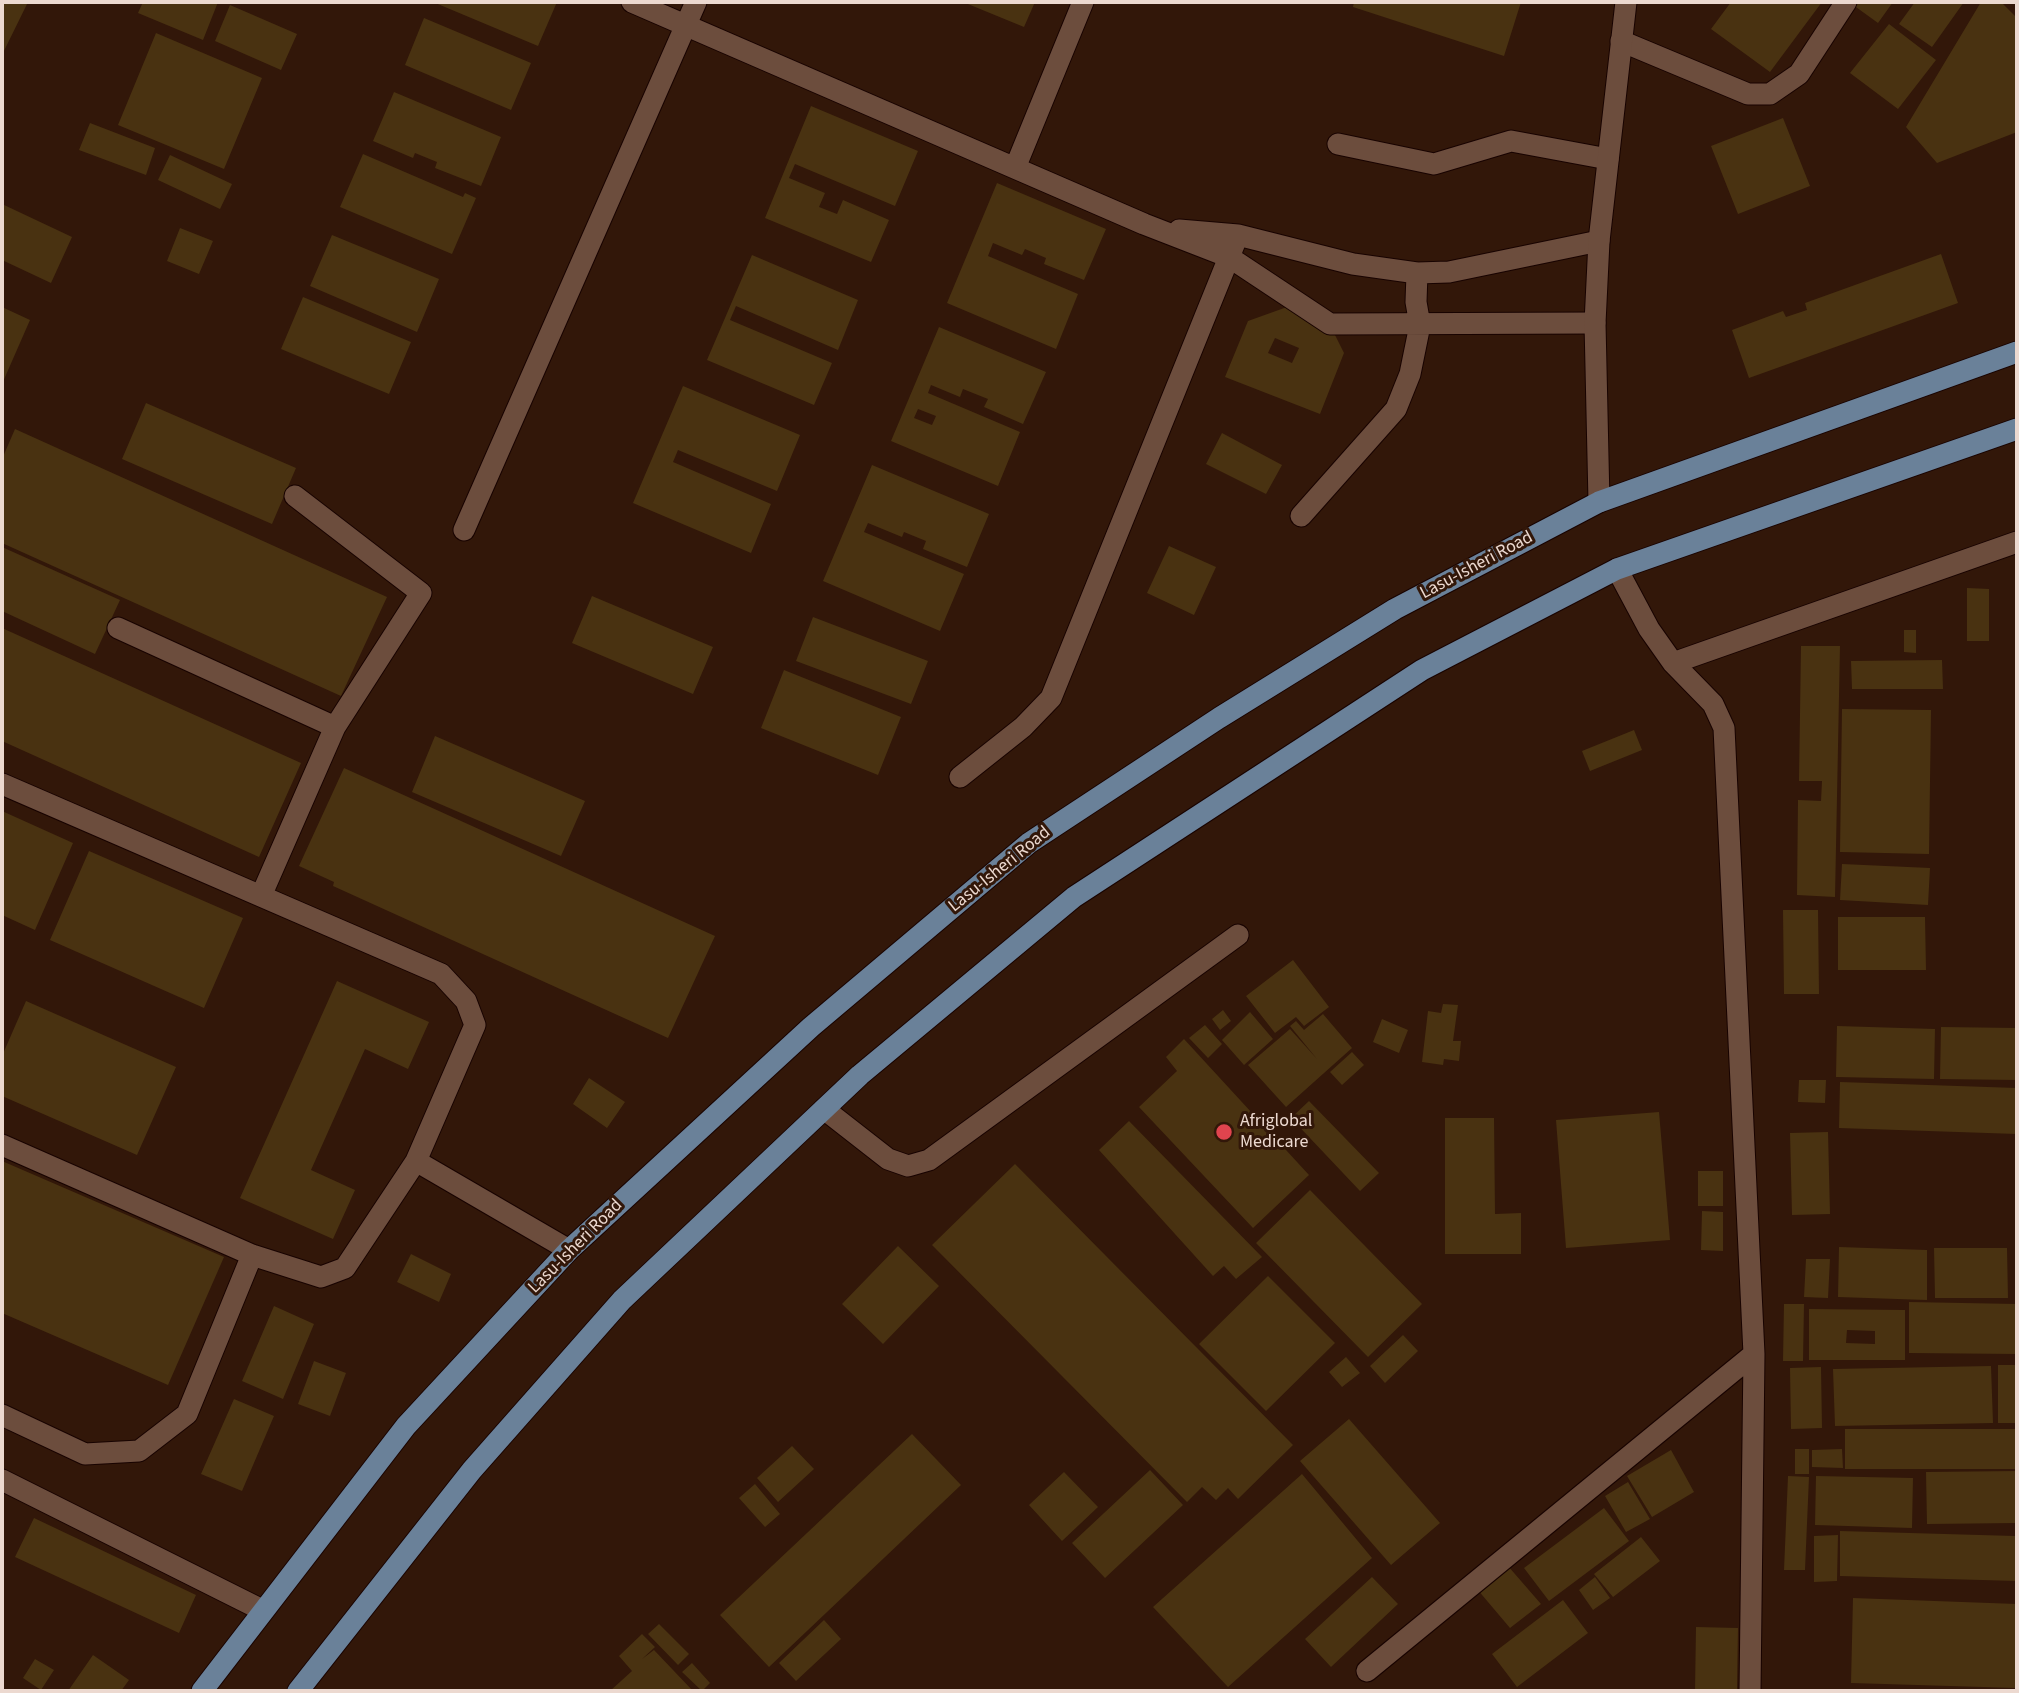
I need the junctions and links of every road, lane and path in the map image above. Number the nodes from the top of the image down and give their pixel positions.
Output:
1 (632, 2) edge
2 (696, 2) edge
3 (1083, 2) edge
4 (1626, 2) edge
5 (1846, 2) edge
6 (686, 25) junction
7 (1621, 41) junction
8 (1338, 144) dead end
9 (1608, 159) junction
10 (1015, 168) junction
11 (1156, 228) junction
12 (1238, 235) junction
13 (1599, 241) junction
14 (1229, 257) junction
15 (1418, 273) junction
16 (1595, 323) junction
17 (1420, 325) junction
18 (2017, 352) edge
19 (2017, 429) edge
20 (295, 496) dead end
21 (1599, 502) junction
22 (1301, 516) dead end
23 (464, 530) dead end
24 (2017, 542) edge
25 (1617, 569) junction
26 (118, 628) dead end
27 (1673, 663) junction
28 (335, 727) junction
29 (960, 777) dead end
30 (2, 783) edge
31 (261, 896) junction
32 (1238, 935) dead end
33 (824, 1109) junction
34 (2, 1144) edge
35 (416, 1161) junction
36 (569, 1250) junction
37 (252, 1255) junction
38 (1754, 1354) junction
39 (2, 1415) edge
40 (2, 1480) edge
41 (262, 1610) junction
42 (1367, 1671) dead end
43 (202, 1691) edge
44 (298, 1691) edge
45 (1750, 1691) edge

1 - 6 street
2 - 6 street
3 - 10 street
4 - 7 street
5 - 7 street
6 - 10 street
6 - 23 street
7 - 9 street
8 - 9 street
9 - 13 street
10 - 11 street
11 - 12 street
11 - 14 street
12 - 14 street
12 - 15 street
13 - 15 street
13 - 16 street
14 - 17 street
14 - 29 street
15 - 17 street
16 - 17 street
16 - 21 street
17 - 22 street
18 - 21 main road, Lasu-Isheri Road
19 - 25 main road
20 - 28 street
21 - 36 main road, Lasu-Isheri Road
24 - 27 street
25 - 27 street
25 - 33 main road
26 - 28 street
27 - 38 street
28 - 31 street
30 - 31 street
31 - 35 street
32 - 33 street
33 - 44 main road
34 - 37 street
35 - 36 street
35 - 37 street
36 - 41 main road, Lasu-Isheri Road
37 - 39 street
38 - 42 street
38 - 45 street
40 - 41 street
41 - 43 main road, Lasu-Isheri Road

